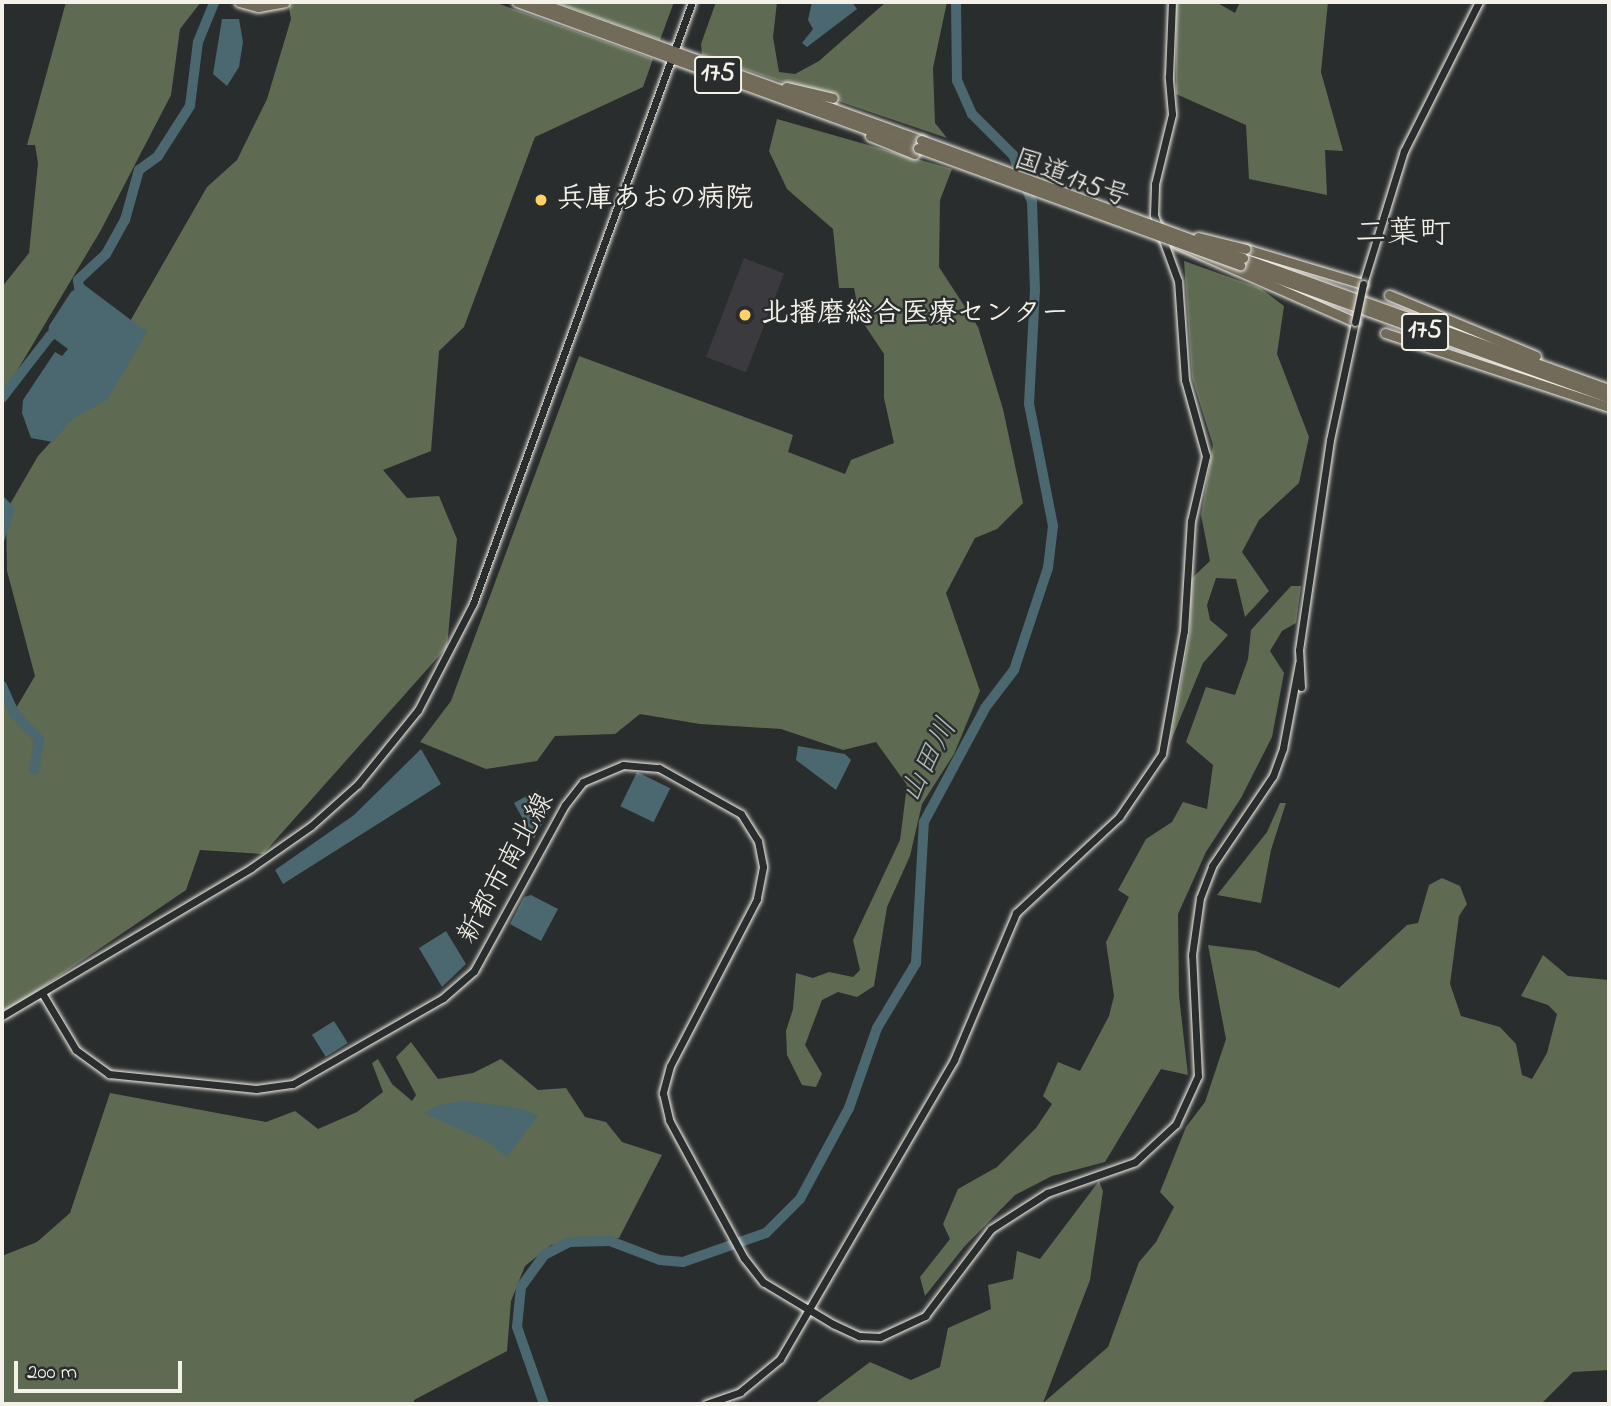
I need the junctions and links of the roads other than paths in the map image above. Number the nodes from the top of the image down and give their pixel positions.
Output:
1 (239, 2) edge
2 (285, 2) edge
3 (517, 2) edge
4 (538, 2) edge
5 (692, 2) edge
6 (1172, 2) edge
7 (1479, 2) edge
8 (673, 55) junction
9 (771, 86) junction
10 (833, 98) dead end
11 (918, 147) junction
12 (1242, 261) junction
13 (1363, 284) junction
14 (1389, 295) dead end
15 (1355, 322) junction
16 (1385, 333) dead end
17 (1609, 387) edge
18 (1609, 398) edge
19 (1609, 407) edge
20 (1299, 663) junction
21 (1301, 687) dead end
22 (42, 993) junction
23 (2, 1016) edge
24 (809, 1311) junction
25 (706, 1404) edge

1 - 2 highway
3 - 8 highway, 国道175号 / 175
4 - 8 highway, 国道175号 / 175
5 - 8 street
6 - 24 street
7 - 13 street
8 - 9 highway, 国道175号 / 175
8 - 11 highway, 国道175号 / 175
8 - 22 street
9 - 10 highway
9 - 11 highway, 国道175号 / 175
11 - 12 highway, 国道175号 / 175, bridge
11 - 12 highway, 国道175号 / 175, bridge
12 - 13 highway
12 - 15 highway
12 - 17 highway, 国道175号 / 175
12 - 18 highway, 国道175号 / 175
13 - 15 street, bridge
14 - 17 highway
15 - 20 street
16 - 19 highway
20 - 21 street
20 - 24 street, 新都市南北線
22 - 23 street
22 - 24 street, 新都市南北線
24 - 25 street

